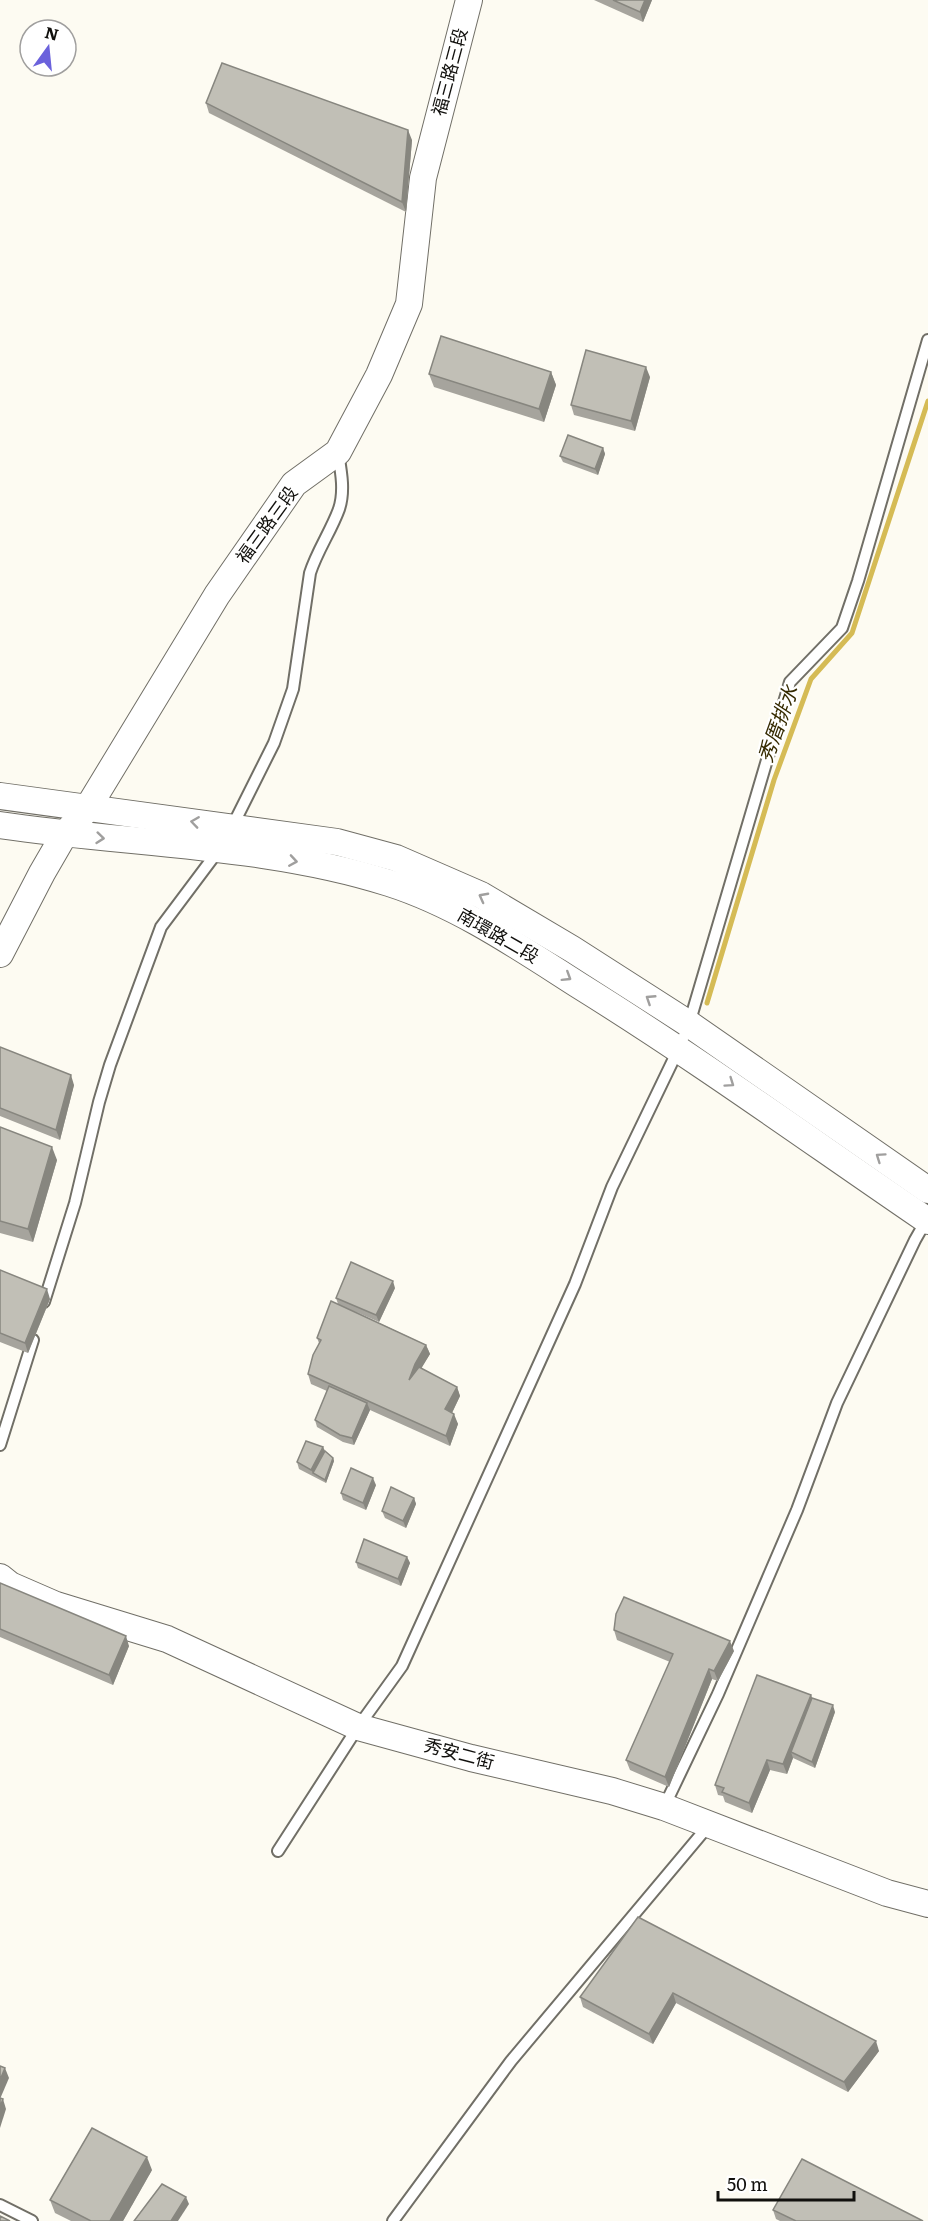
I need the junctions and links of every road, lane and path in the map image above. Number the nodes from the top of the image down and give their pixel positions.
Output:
1 (469, 0) edge
2 (928, 340) edge
3 (338, 452) junction
4 (0, 796) edge
5 (87, 809) junction
6 (0, 825) edge
7 (64, 835) junction
8 (225, 838) junction
9 (0, 954) edge
10 (689, 1024) junction
11 (680, 1048) junction
12 (928, 1190) edge
13 (928, 1218) edge
14 (42, 1310) edge
15 (35, 1331) edge
16 (0, 1445) edge
17 (0, 1577) edge
18 (358, 1727) junction
19 (664, 1807) junction
20 (709, 1824) junction
21 (279, 1851) dead end
22 (928, 1905) edge
23 (0, 2205) edge
24 (32, 2221) edge
25 (393, 2221) edge

1 - 3 street, 福三路三段
2 - 10 lane
3 - 5 street, 福三路三段
3 - 8 lane
4 - 5 street, 南環路二段
5 - 7 street, 福三路三段
8 -> 5 street, 南環路二段
6 - 7 street, 南環路二段
7 -> 8 street, 南環路二段
7 - 9 street, 福三路三段
10 -> 8 street, 南環路二段
8 -> 11 street, 南環路二段
8 - 14 lane
10 - 11 lane
12 -> 10 street, 南環路二段
11 -> 13 street, 南環路二段
11 - 18 lane
13 - 19 lane
15 - 16 lane
17 - 18 street, 秀安二街
18 - 19 street, 秀安二街
18 - 21 lane
19 - 20 street, 秀安二街
20 - 22 street, 秀安二街
20 - 25 lane
23 - 24 lane

